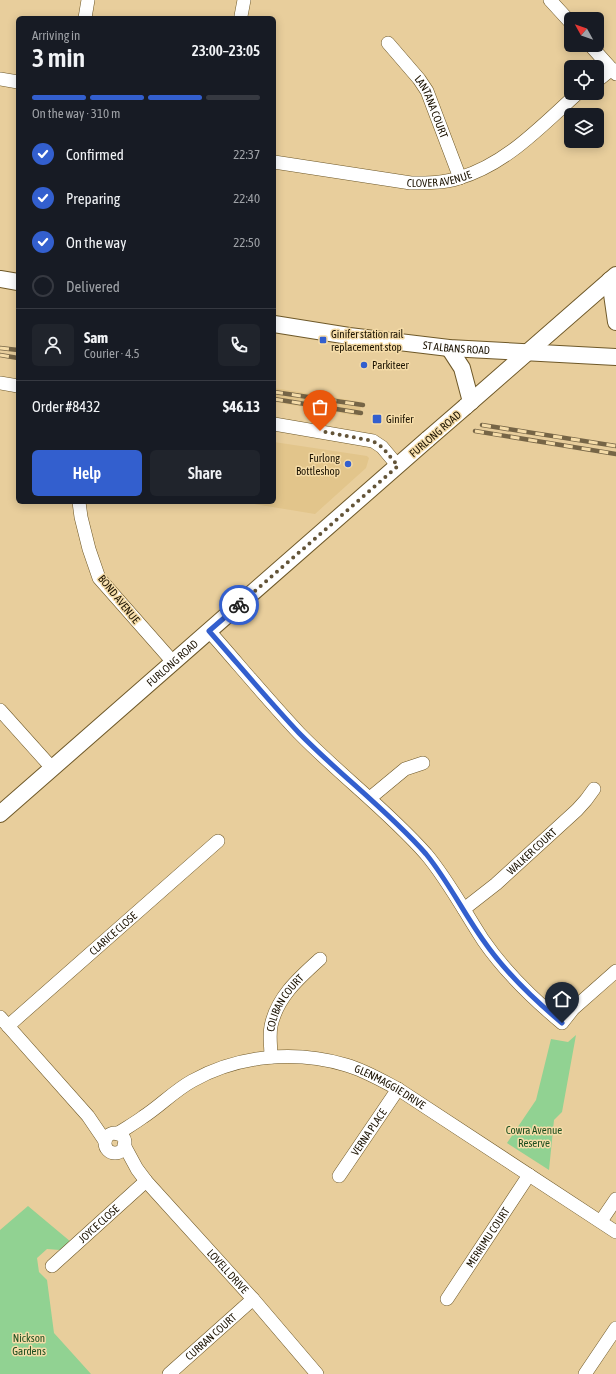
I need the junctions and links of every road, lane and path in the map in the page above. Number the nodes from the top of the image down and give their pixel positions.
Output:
1 (88, 0) edge
2 (244, 0) edge
3 (550, 0) edge
4 (564, 15) edge
5 (85, 16) edge
6 (241, 16) dead end
7 (388, 43) dead end
8 (595, 52) edge
9 (608, 69) edge
10 (0, 79) edge
11 (16, 82) edge
12 (570, 100) edge
13 (276, 162) edge
14 (460, 178) junction
15 (613, 277) edge
16 (0, 279) edge
17 (16, 282) edge
18 (616, 322) edge
19 (276, 324) edge
20 (449, 348) junction
21 (528, 352) junction
22 (616, 357) edge
23 (0, 383) edge
24 (16, 386) edge
25 (468, 404) junction
26 (276, 424) edge
27 (398, 466) junction
28 (79, 504) edge
29 (209, 631) junction
30 (173, 662) junction
31 (0, 710) edge
32 (423, 763) dead end
33 (52, 768) junction
34 (594, 789) dead end
35 (370, 798) junction
36 (0, 814) edge
37 (218, 841) dead end
38 (464, 909) junction
39 (320, 959) dead end
40 (616, 971) edge
41 (4, 1021) edge
42 (271, 1057) junction
43 (398, 1089) junction
44 (117, 1141) junction
45 (528, 1175) junction
46 (339, 1176) dead end
47 (146, 1181) junction
48 (616, 1199) edge
49 (601, 1221) junction
50 (616, 1232) edge
51 (52, 1266) dead end
52 (253, 1299) junction
53 (447, 1299) dead end
54 (616, 1328) edge
55 (169, 1374) edge
56 (317, 1374) edge
57 (585, 1374) edge

1 - 5 street
2 - 6 street
3 - 4 street
7 - 14 street, LANTANA COURT
8 - 9 street
10 - 11 street
12 - 14 street, CLOVER AVENUE
13 - 14 street, CLOVER AVENUE
15 - 18 main road
15 - 21 main road, FURLONG ROAD
16 - 17 main road
19 - 20 main road, ST ALBANS ROAD
20 - 21 main road, ST ALBANS ROAD
20 - 25 main road
21 - 22 main road, ST ALBANS ROAD
21 - 25 main road, FURLONG ROAD
23 - 24 street
25 - 27 main road, FURLONG ROAD, bridge
26 - 27 street
27 - 29 main road, FURLONG ROAD
28 - 30 street, BOND AVENUE
29 - 30 main road, FURLONG ROAD
29 - 35 street
30 - 33 main road, FURLONG ROAD
31 - 33 street
32 - 35 street
33 - 36 main road, FURLONG ROAD
34 - 38 street, WALKER COURT
35 - 38 street
37 - 41 street, CLARICE CLOSE
38 - 40 street
39 - 42 street, COLIBAN COURT
41 - 44 street, LOVELL DRIVE
42 - 43 street, GLENMAGGIE DRIVE
42 - 44 street, GLENMAGGIE DRIVE
43 - 45 street, GLENMAGGIE DRIVE
43 - 46 street, VERNA PLACE
44 - 47 street, LOVELL DRIVE
45 - 49 street, GLENMAGGIE DRIVE
45 - 53 street, MERRIMU COURT
47 - 51 street, JOYCE CLOSE
47 - 52 street, LOVELL DRIVE
48 - 49 street
49 - 50 street, GLENMAGGIE DRIVE
52 - 55 street, CURRAN COURT
52 - 56 street, LOVELL DRIVE
54 - 57 street

